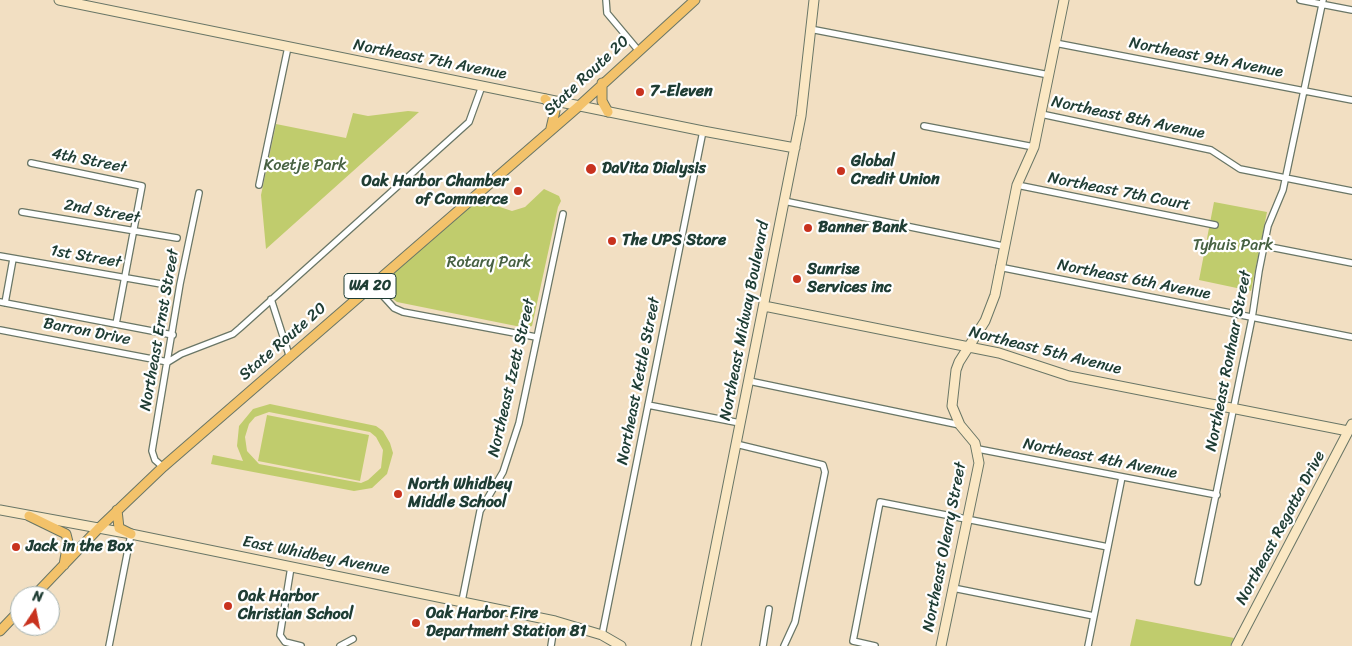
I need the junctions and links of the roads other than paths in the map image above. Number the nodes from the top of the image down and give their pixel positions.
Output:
1 (59, 0) edge
2 (606, 0) edge
3 (694, 0) edge
4 (814, 0) edge
5 (1064, 0) edge
6 (1300, 0) edge
7 (1322, 2) edge
8 (1352, 10) edge
9 (810, 29) junction
10 (1055, 43) junction
11 (288, 46) junction
12 (638, 50) junction
13 (1049, 74) junction
14 (602, 83) junction
15 (482, 86) junction
16 (1304, 91) junction
17 (545, 99) junction
18 (1352, 100) edge
19 (579, 106) junction
20 (608, 112) junction
21 (1041, 114) junction
22 (924, 126) dead end
23 (549, 131) junction
24 (703, 131) junction
25 (1034, 146) junction
26 (795, 148) junction
27 (31, 164) dead end
28 (1286, 178) junction
29 (259, 185) dead end
30 (1017, 185) junction
31 (1352, 191) edge
32 (199, 193) dead end
33 (784, 202) junction
34 (22, 212) dead end
35 (563, 214) dead end
36 (1215, 225) dead end
37 (134, 232) junction
38 (177, 238) dead end
39 (1003, 246) junction
40 (1265, 246) junction
41 (0, 256) edge
42 (13, 259) junction
43 (1352, 263) edge
44 (1000, 267) junction
45 (124, 278) junction
46 (372, 284) junction
47 (167, 285) dead end
48 (271, 299) junction
49 (2, 302) edge
50 (764, 306) junction
51 (1252, 318) junction
52 (116, 324) junction
53 (0, 330) edge
54 (173, 335) junction
55 (536, 337) junction
56 (1352, 337) edge
57 (968, 346) junction
58 (290, 355) junction
59 (168, 362) junction
60 (749, 381) junction
61 (648, 405) junction
62 (1234, 409) junction
63 (740, 423) junction
64 (960, 425) junction
65 (1350, 427) edge
66 (736, 444) junction
67 (978, 449) junction
68 (163, 467) junction
69 (1122, 477) junction
70 (1217, 496) junction
71 (0, 510) edge
72 (118, 510) junction
73 (29, 516) junction
74 (967, 518) junction
75 (98, 529) junction
76 (131, 534) junction
77 (1108, 547) junction
78 (64, 564) junction
79 (291, 567) junction
80 (1198, 582) dead end
81 (43, 586) edge
82 (953, 588) junction
83 (462, 601) junction
84 (769, 608) dead end
85 (1094, 616) junction
86 (10, 620) edge
87 (555, 621) junction
88 (0, 631) edge
89 (602, 635) junction
90 (353, 639) dead end
91 (109, 646) edge
92 (301, 646) edge
93 (340, 646) edge
94 (551, 646) edge
95 (621, 646) edge
96 (696, 646) edge
97 (763, 646) edge
98 (784, 646) edge
99 (875, 646) edge
100 (941, 646) edge
101 (1088, 646) edge
102 (1236, 646) edge

1 - 11 street, Northeast 7th Avenue
2 - 12 street
3 - 12 main road, State Route 20 / WA 20
4 - 9 street, Northeast Midway Boulevard
5 - 10 street, Northeast Oleary Street
6 - 7 street
7 - 8 street
7 - 16 street, Northeast Ronhaar Street
9 - 13 street, Northeast 8th Avenue
9 - 26 street, Northeast Midway Boulevard
10 - 13 street, Northeast Oleary Street
10 - 16 street, Northeast 9th Avenue
11 - 15 street, Northeast 7th Avenue
11 - 29 street
12 - 14 main road, State Route 20 / WA 20
13 - 21 street, Northeast Oleary Street
14 - 19 main road, State Route 20 / WA 20
14 - 20 main road
15 - 17 street, Northeast 7th Avenue
15 - 48 street
16 - 18 street, Northeast 9th Avenue
16 - 28 street, Northeast Ronhaar Street
17 - 19 street, Northeast 7th Avenue
17 - 23 main road
19 - 20 street, Northeast 7th Avenue
19 - 23 main road, State Route 20 / WA 20
20 - 24 street, Northeast 7th Avenue
21 - 25 street, Northeast Oleary Street
21 - 28 street, Northeast 8th Avenue
22 - 25 street
23 - 46 main road, State Route 20 / WA 20
24 - 26 street, Northeast 7th Avenue
24 - 61 street, Northeast Kettle Street
25 - 30 street, Northeast Oleary Street
26 - 33 street, Northeast Midway Boulevard
27 - 37 street, 4th Street
28 - 31 street, Northeast 8th Avenue
28 - 40 street, Northeast Ronhaar Street
30 - 36 street, Northeast 7th Court
30 - 39 street, Northeast Oleary Street
32 - 54 street, Northeast Ernst Street
33 - 39 street
33 - 50 street, Northeast Midway Boulevard
34 - 37 street, 2nd Street
35 - 55 street, Northeast Izett Street
37 - 38 street, 2nd Street
37 - 45 street
39 - 44 street, Northeast Oleary Street
40 - 43 street
40 - 51 street, Northeast Ronhaar Street
41 - 42 street, 1st Street
42 - 45 street, 1st Street
42 - 49 street
44 - 51 street, Northeast 6th Avenue
44 - 57 street, Northeast Oleary Street
45 - 47 street, 1st Street
45 - 52 street
46 - 55 street
46 - 58 main road, State Route 20 / WA 20
48 - 58 street
48 - 59 street
49 - 52 street
50 - 57 street, Northeast 5th Avenue
50 - 60 street, Northeast Midway Boulevard
51 - 56 street, Northeast 6th Avenue
51 - 62 street, Northeast Ronhaar Street
52 - 54 street
53 - 59 street, Barron Drive
54 - 59 street, Northeast Ernst Street
55 - 83 street, Northeast Izett Street
57 - 62 street, Northeast 5th Avenue
57 - 64 street, Northeast Oleary Street
58 - 68 main road, State Route 20 / WA 20
59 - 68 street, Northeast Ernst Street
60 - 63 street, Northeast Midway Boulevard
60 - 64 street
61 - 63 street
61 - 89 street, Northeast Kettle Street
62 - 65 street, Northeast 5th Avenue
62 - 70 street, Northeast Ronhaar Street
63 - 66 street, Northeast Midway Boulevard
64 - 67 street, Northeast Oleary Street
65 - 102 street, Northeast Regatta Drive
66 - 96 street, Northeast Midway Boulevard
66 - 98 street
67 - 69 street, Northeast 4th Avenue
67 - 74 street, Northeast Oleary Street
68 - 72 main road, State Route 20 / WA 20
69 - 70 street, Northeast 4th Avenue
69 - 77 street
70 - 80 street, Northeast Ronhaar Street
71 - 73 street, East Whidbey Avenue
72 - 75 main road, State Route 20 / WA 20
72 - 76 main road
73 - 75 street, East Whidbey Avenue
73 - 78 main road
74 - 77 street
74 - 82 street, Northeast Oleary Street
74 - 99 street
75 - 76 street, East Whidbey Avenue
75 - 78 main road, State Route 20 / WA 20
76 - 79 street, East Whidbey Avenue
76 - 91 street
77 - 85 street
78 - 81 main road, State Route 20 / WA 20
79 - 83 street, East Whidbey Avenue
79 - 92 street
82 - 85 street
82 - 100 street, Northeast Oleary Street
83 - 87 street, East Whidbey Avenue
84 - 97 street
85 - 101 street
86 - 88 main road
87 - 89 street, East Whidbey Avenue
87 - 94 street
89 - 95 street, East Whidbey Avenue
90 - 93 street

